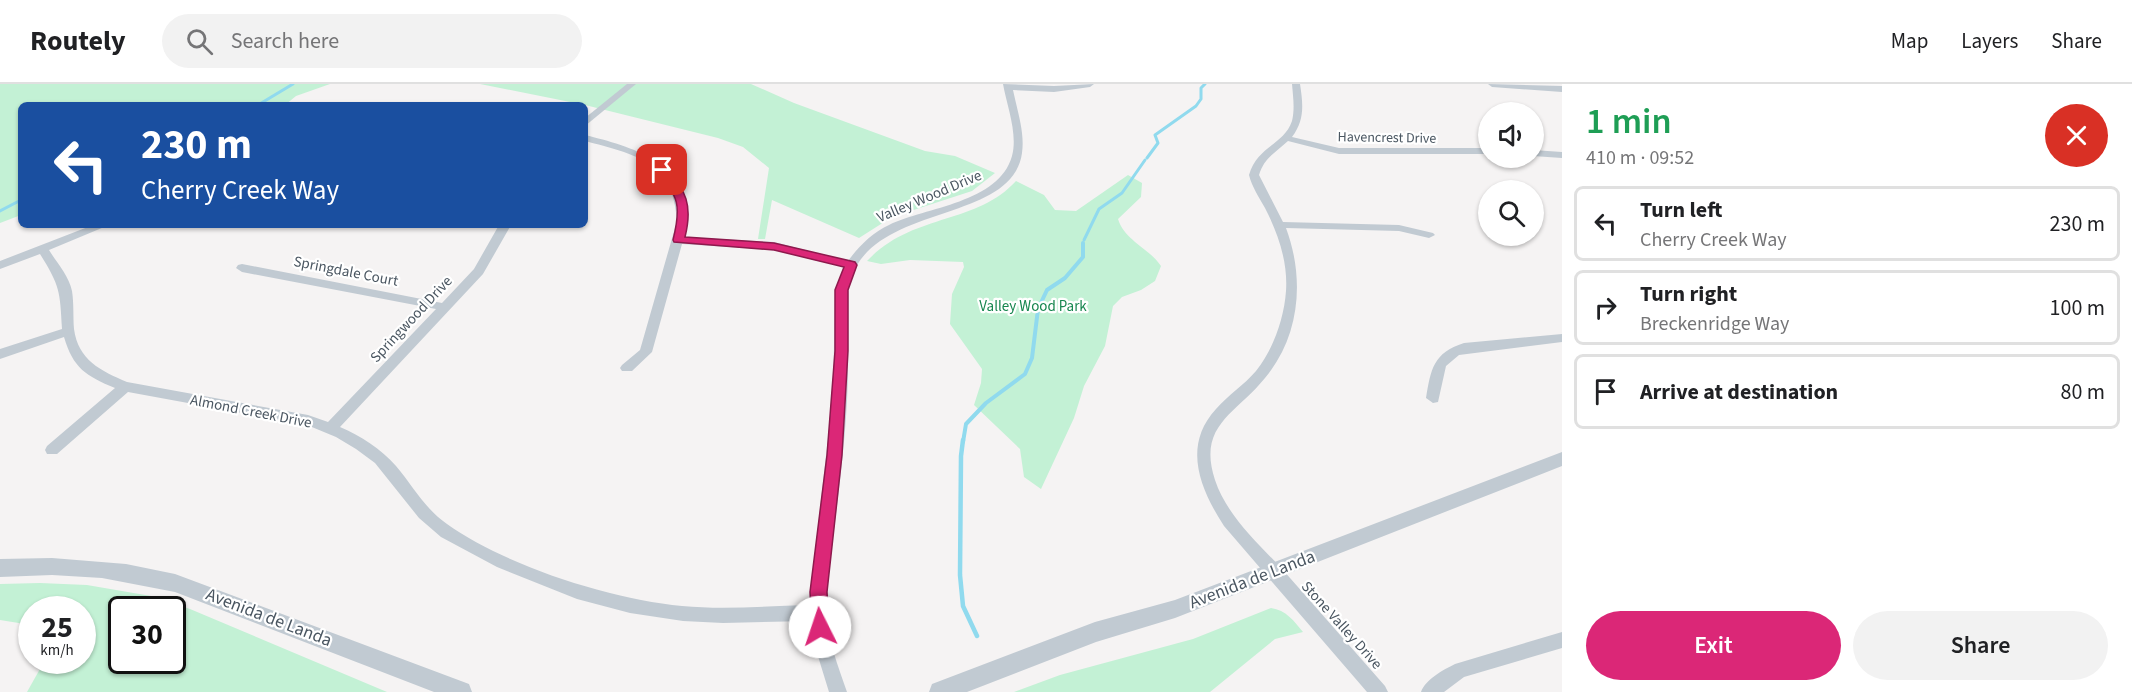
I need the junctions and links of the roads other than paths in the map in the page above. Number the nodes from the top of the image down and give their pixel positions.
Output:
1 (632, 84) edge
2 (1090, 84) edge
3 (1296, 84) edge
4 (1492, 84) edge
5 (1008, 86) edge
6 (1562, 89) edge
7 (588, 121) edge
8 (1287, 138) junction
9 (588, 139) edge
10 (1478, 152) edge
11 (1544, 153) edge
12 (1562, 154) edge
13 (1279, 225) junction
14 (95, 228) edge
15 (503, 228) edge
16 (1429, 235) dead end
17 (678, 240) junction
18 (42, 248) junction
19 (0, 265) edge
20 (851, 265) junction
21 (242, 268) dead end
22 (444, 307) junction
23 (68, 331) junction
24 (1562, 338) edge
25 (0, 354) edge
26 (627, 368) dead end
27 (125, 387) junction
28 (1433, 398) dead end
29 (332, 429) junction
30 (52, 450) dead end
31 (1562, 459) edge
32 (0, 568) edge
33 (1272, 570) junction
34 (818, 613) junction
35 (1562, 640) edge
36 (461, 692) edge
37 (838, 692) edge
38 (940, 692) edge
39 (1379, 692) edge
40 (1430, 692) edge

1 - 7 street
2 - 5 street
3 - 8 street, Stone Valley Drive
4 - 6 street
5 - 20 street, Valley Wood Drive
8 - 10 street, Havencrest Drive
8 - 13 street, Stone Valley Drive
9 - 17 street
11 - 12 street
13 - 16 street
13 - 33 street, Stone Valley Drive
14 - 18 street
15 - 22 street, Springwood Drive
17 - 20 street
17 - 26 street
18 - 19 street
18 - 23 street, Almond Creek Drive
20 - 34 street, Valley Wood Drive
21 - 22 street, Springdale Court
22 - 29 street, Springwood Drive
23 - 25 street
23 - 27 street, Almond Creek Drive
24 - 28 street
27 - 29 street, Almond Creek Drive
27 - 30 street
29 - 34 street, Almond Creek Drive
31 - 33 street, Avenida de Landa
32 - 36 street, Avenida de Landa
33 - 38 street, Avenida de Landa
33 - 39 street, Stone Valley Drive
34 - 37 street, Valley Wood Drive
35 - 40 street

